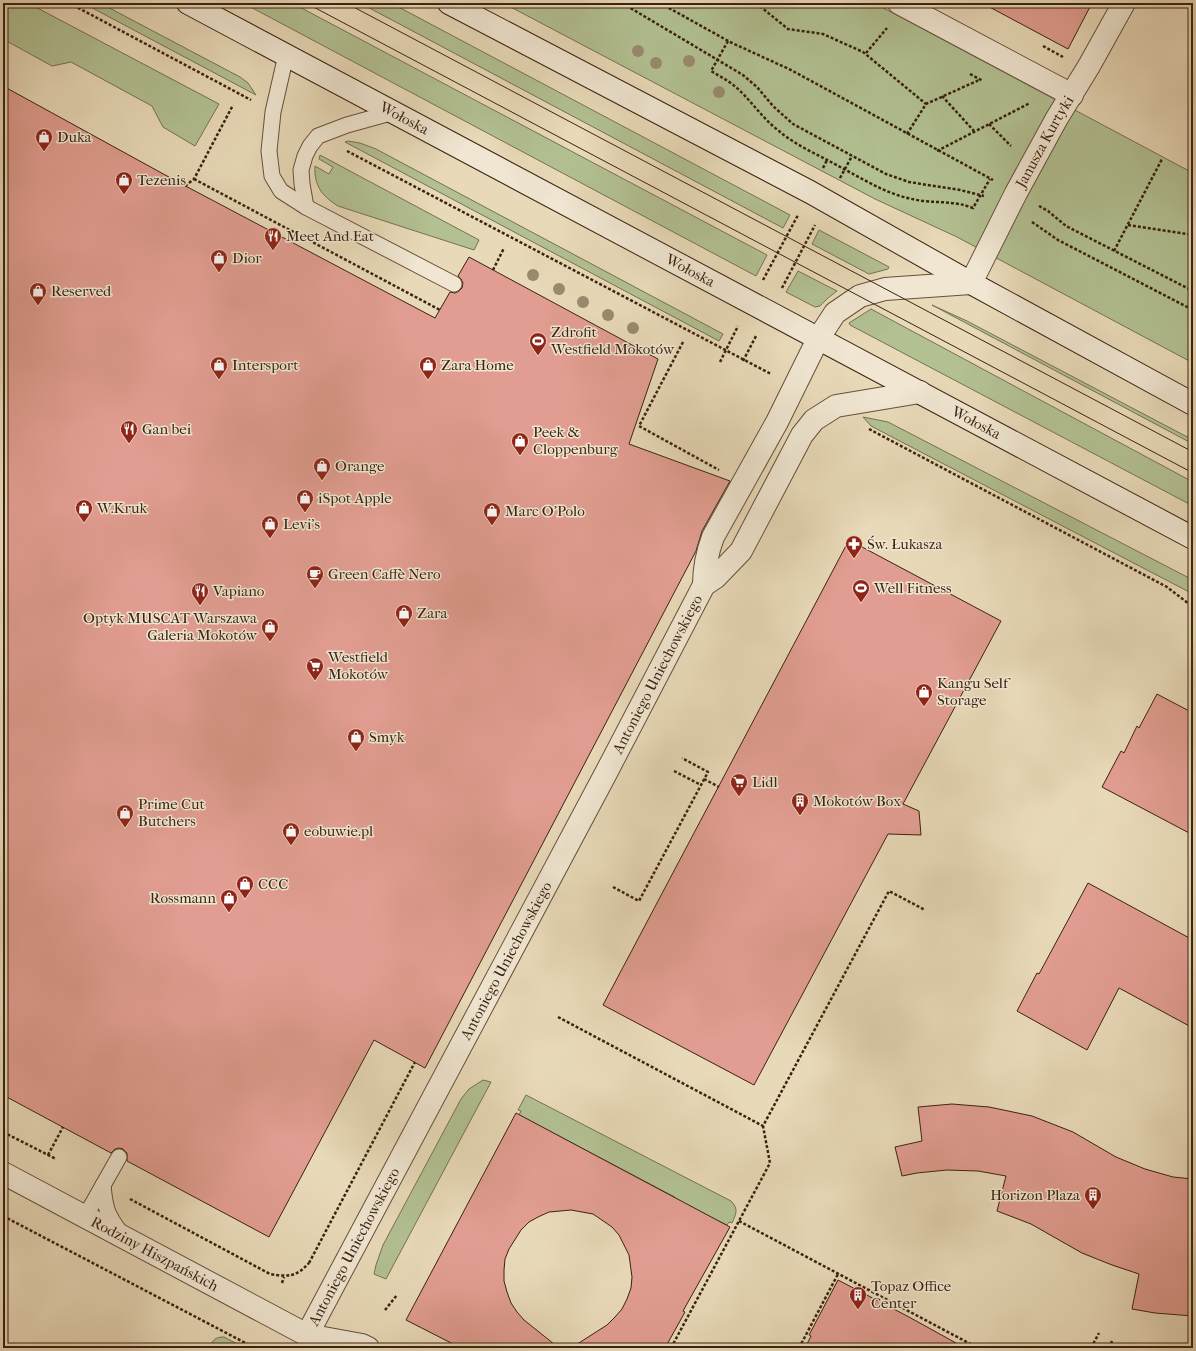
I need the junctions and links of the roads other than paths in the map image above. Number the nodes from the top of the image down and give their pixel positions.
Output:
1 (188, 3) edge
2 (449, 3) edge
3 (900, 3) edge
4 (1124, 3) edge
5 (286, 55) junction
6 (1072, 95) junction
7 (394, 112) junction
8 (306, 207) junction
9 (971, 283) junction
10 (454, 284) dead end
11 (818, 338) junction
12 (920, 392) junction
13 (1193, 404) edge
14 (1193, 538) edge
15 (704, 585) junction
16 (120, 1157) dead end
17 (3, 1173) edge
18 (103, 1185) junction
19 (85, 1217) junction
20 (124, 1237) junction
21 (313, 1341) edge
22 (368, 1348) edge

1 - 5 street, Wołoska
2 - 9 street
3 - 6 street
4 - 6 street, Janusza Kurtyki
5 - 7 street, Wołoska
5 - 8 lane
6 - 9 street, Janusza Kurtyki
7 - 8 lane
7 - 11 street, Wołoska
8 - 10 lane
9 - 11 street, Antoniego Uniechowskiego
9 - 13 street
11 - 12 street, Wołoska
11 - 15 street, Antoniego Uniechowskiego
12 - 14 street, Wołoska
12 - 15 street, Antoniego Uniechowskiego
15 - 21 street, Antoniego Uniechowskiego
16 - 18 lane
17 - 19 street, Rodziny Hiszpańskich
18 - 19 lane
18 - 20 lane
19 - 20 street, Rodziny Hiszpańskich
20 - 21 street, Rodziny Hiszpańskich
21 - 22 street, Rodziny Hiszpańskich

